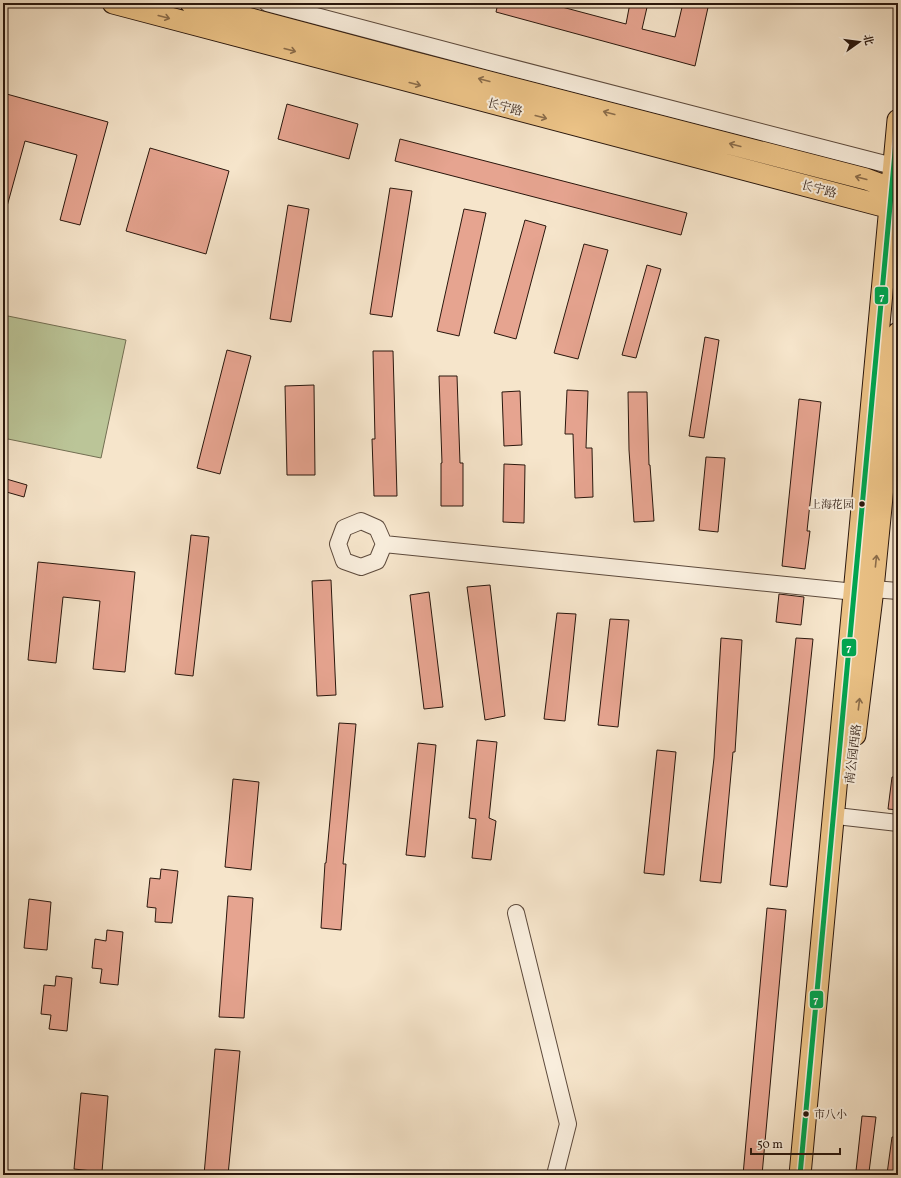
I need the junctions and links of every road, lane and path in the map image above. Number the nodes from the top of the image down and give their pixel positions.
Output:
1 (113, 3) edge
2 (191, 3) edge
3 (267, 3) edge
4 (898, 120) edge
5 (893, 166) junction
6 (894, 199) edge
7 (898, 333) edge
8 (384, 544) dead end
9 (864, 590) junction
10 (898, 591) edge
11 (845, 817) junction
12 (898, 823) edge
13 (516, 914) dead end
14 (555, 1175) edge
15 (800, 1175) edge
16 (812, 1175) edge

1 -> 6 main road, 长宁路
6 -> 2 main road, 长宁路
3 - 5 street
4 - 5 main road, 南公园西路
5 - 6 main road, 南公园西路
6 - 9 main road, 南公园西路
9 -> 7 main road, 南公园西路
8 - 9 street
9 - 10 street
11 -> 9 main road, 南公园西路
9 - 15 main road, 南公园西路
11 - 12 street
11 - 16 main road, 南公园西路
13 - 14 street

